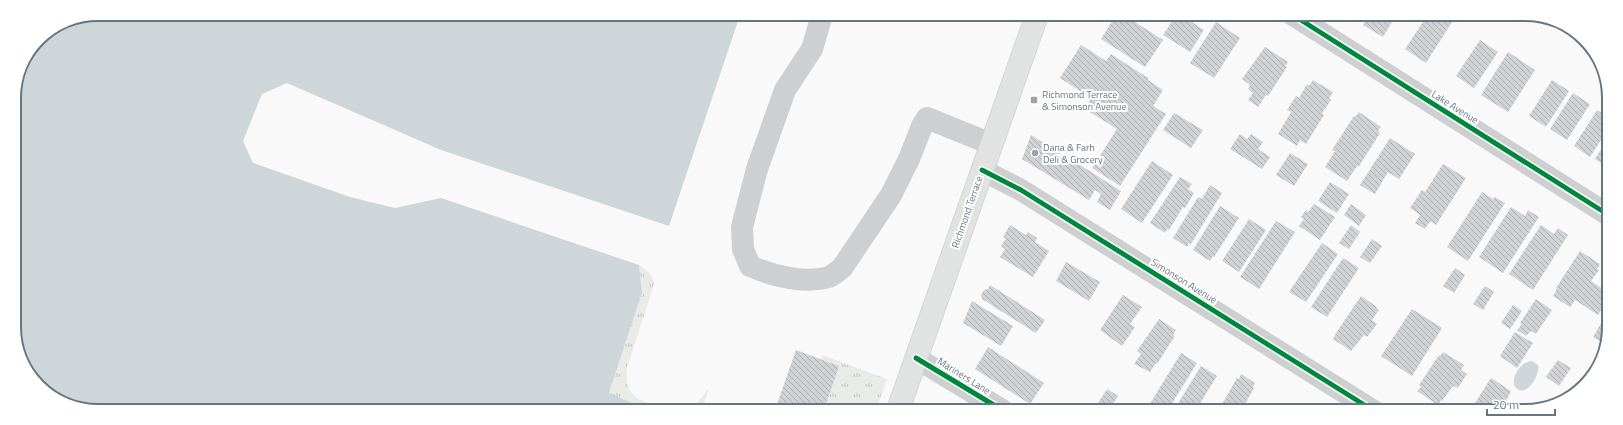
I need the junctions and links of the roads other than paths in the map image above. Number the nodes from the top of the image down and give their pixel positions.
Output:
1 (820, 21) edge
2 (1036, 21) edge
3 (1301, 21) edge
4 (991, 144) junction
5 (982, 170) junction
6 (1602, 211) edge
7 (916, 358) junction
8 (900, 404) edge
9 (992, 404) edge
10 (1363, 404) edge

1 - 4 street
2 - 4 main road, Richmond Terrace
3 - 6 street, Lake Avenue
4 - 5 main road, Richmond Terrace
5 - 7 main road, Richmond Terrace
5 - 10 street, Simonson Avenue
7 - 8 main road, Richmond Terrace
7 - 9 street, Mariners Lane

